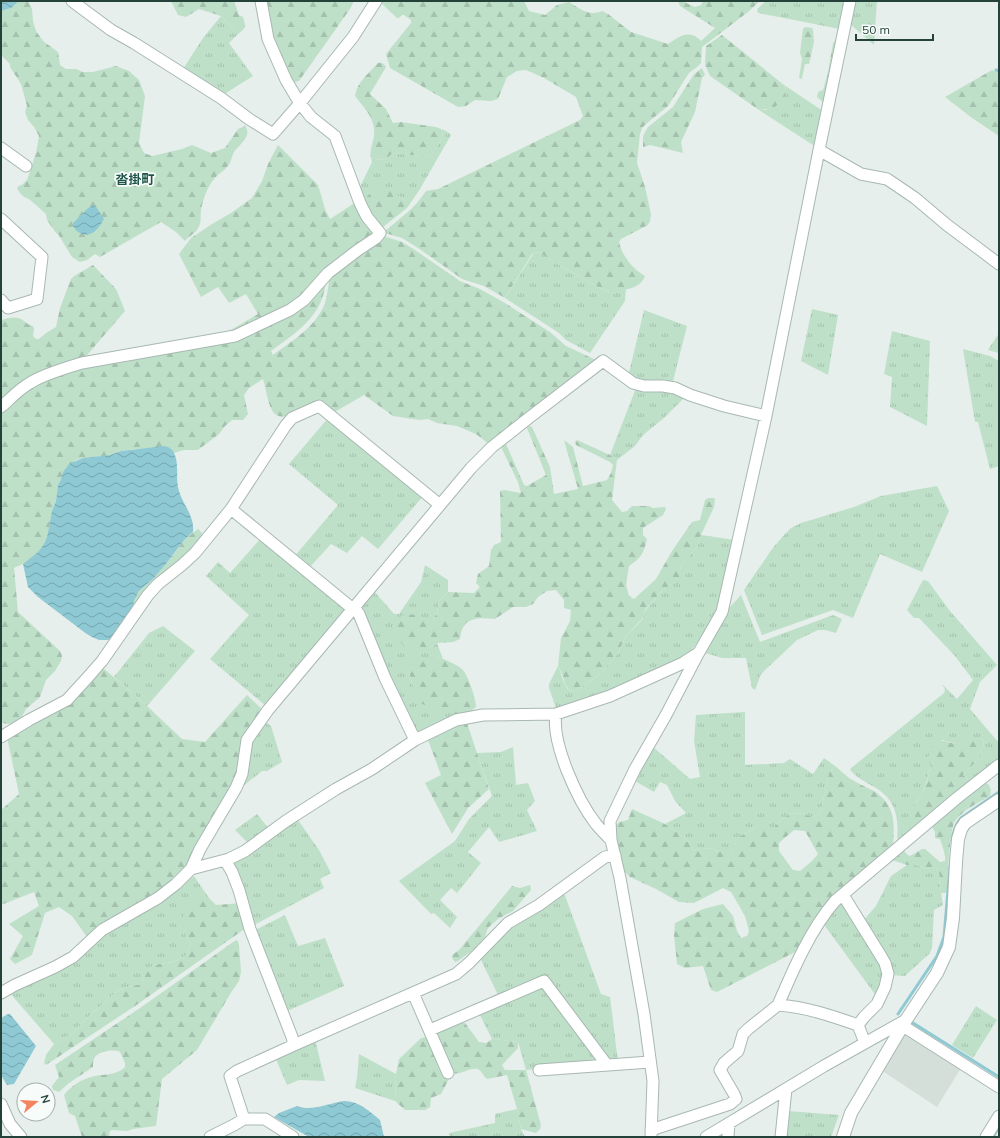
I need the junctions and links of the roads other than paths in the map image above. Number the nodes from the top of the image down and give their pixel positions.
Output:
1 (72, 1) edge
2 (261, 1) edge
3 (376, 1) edge
4 (850, 1) edge
5 (300, 103) junction
6 (1, 148) edge
7 (819, 150) junction
8 (26, 166) dead end
9 (1, 219) edge
10 (999, 264) edge
11 (1, 300) edge
12 (1, 407) edge
13 (766, 416) junction
14 (440, 506) junction
15 (231, 509) junction
16 (353, 608) junction
17 (698, 654) junction
18 (556, 714) junction
19 (1, 737) edge
20 (415, 740) junction
21 (999, 765) edge
22 (999, 800) edge
23 (611, 840) junction
24 (615, 855) junction
25 (225, 860) junction
26 (191, 869) junction
27 (843, 895) junction
28 (1, 993) edge
29 (413, 993) junction
30 (778, 1005) junction
31 (904, 1023) junction
32 (858, 1025) junction
33 (430, 1030) junction
34 (865, 1043) junction
35 (294, 1045) junction
36 (650, 1062) junction
37 (606, 1065) junction
38 (539, 1070) dead end
39 (448, 1073) dead end
40 (999, 1087) edge
41 (786, 1089) junction
42 (1, 1104) edge
43 (999, 1116) edge
44 (244, 1118) junction
45 (729, 1123) junction
46 (651, 1133) edge
47 (21, 1137) edge
48 (210, 1137) edge
49 (294, 1137) edge
50 (706, 1137) edge
51 (728, 1137) edge
52 (781, 1137) edge
53 (843, 1137) edge
54 (986, 1137) edge

1 - 5 street
2 - 5 street
3 - 5 street
4 - 7 street
5 - 12 street
6 - 8 street
7 - 10 street
7 - 13 street
9 - 11 street
13 - 14 street
13 - 17 street
14 - 15 street
14 - 16 street
15 - 16 street
15 - 19 street
16 - 20 street
16 - 26 street
17 - 18 street
17 - 23 street
18 - 20 street
18 - 23 street
20 - 25 street
21 - 27 street
22 - 31 street
23 - 24 street
24 - 29 street
24 - 36 street
25 - 26 street
25 - 35 street
26 - 28 street
27 - 30 street
27 - 32 street
29 - 33 street
29 - 35 street
30 - 32 street
30 - 46 street
31 - 34 street
31 - 40 street
31 - 53 street
32 - 34 street
33 - 37 street
33 - 39 street
34 - 41 street
35 - 44 street
36 - 37 street
36 - 46 street
37 - 38 street
41 - 45 street
41 - 52 street
42 - 47 street
43 - 54 street
44 - 48 street
44 - 49 street
45 - 50 street
45 - 51 street

